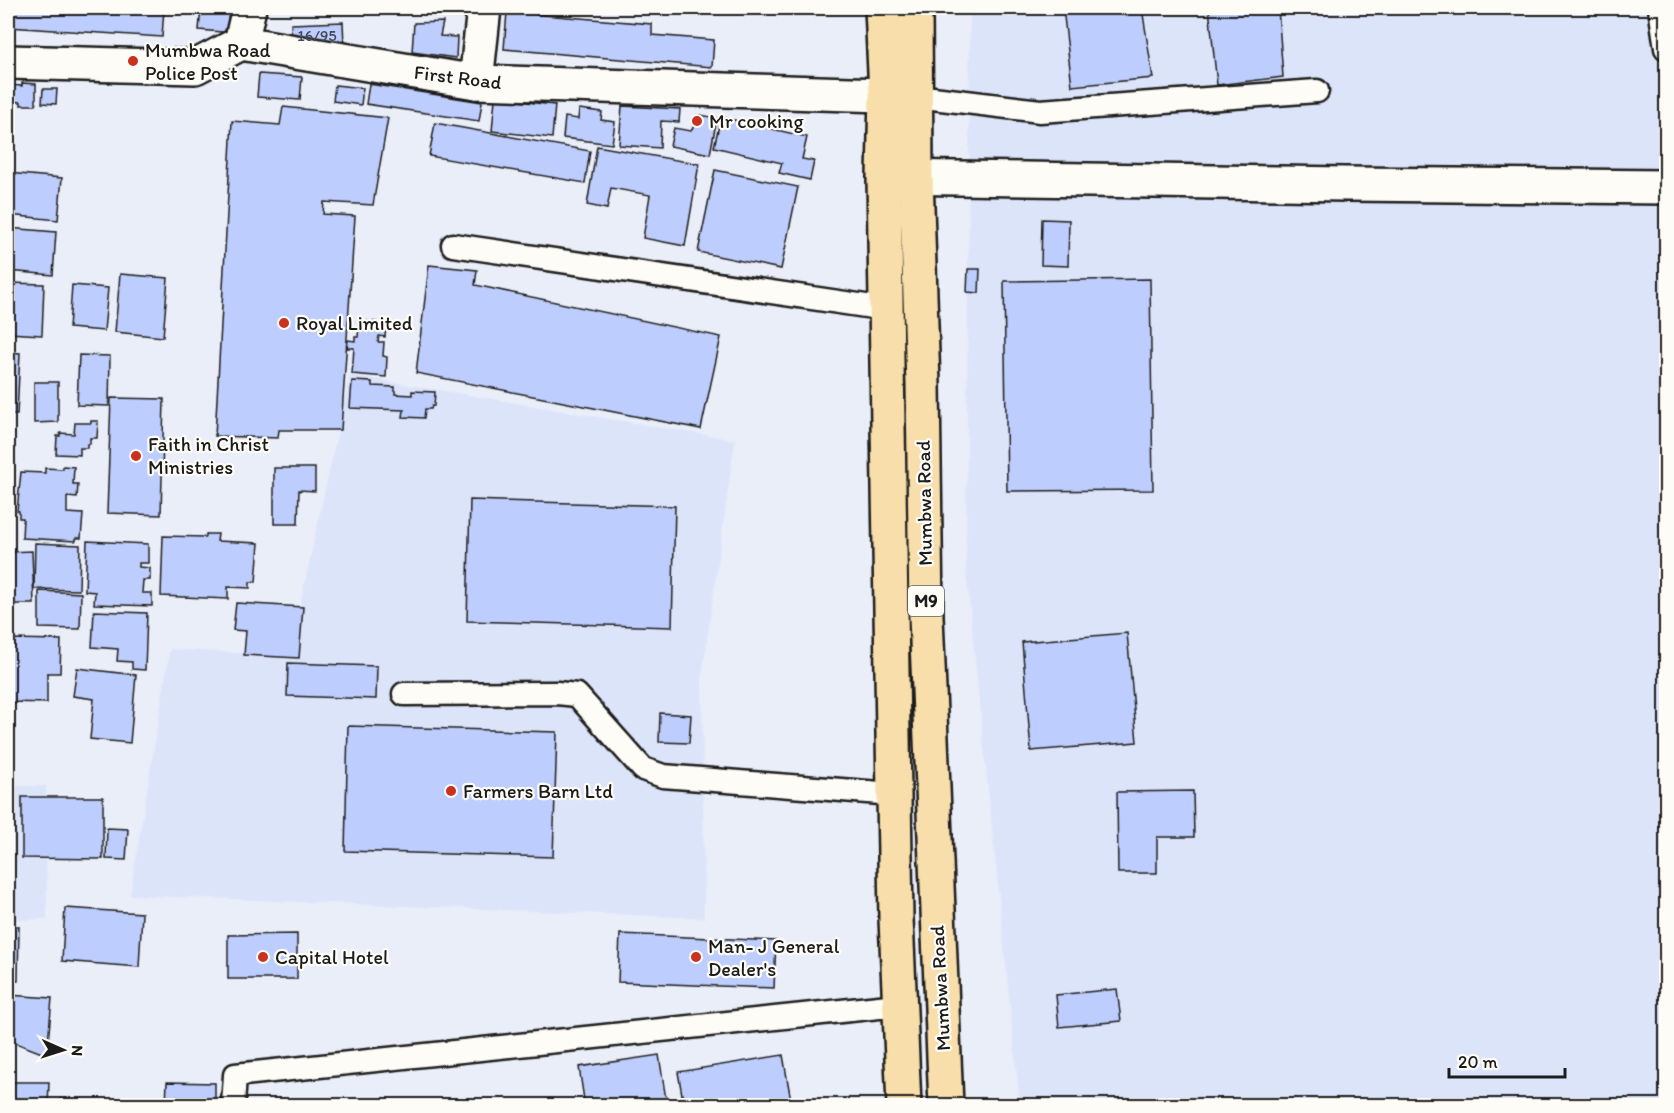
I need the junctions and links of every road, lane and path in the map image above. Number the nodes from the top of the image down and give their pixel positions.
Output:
1 (249, 8) edge
2 (484, 8) edge
3 (882, 8) edge
4 (915, 8) edge
5 (1660, 8) edge
6 (241, 43) junction
7 (1666, 48) edge
8 (8, 62) edge
9 (476, 82) junction
10 (1317, 91) dead end
11 (901, 95) junction
12 (884, 177) junction
13 (916, 177) junction
14 (1666, 186) edge
15 (453, 245) dead end
16 (886, 309) junction
17 (404, 694) dead end
18 (893, 794) junction
19 (898, 1005) junction
20 (233, 1106) edge
21 (904, 1106) edge
22 (946, 1106) edge

1 - 6 street
2 - 9 street
3 - 11 main road, Mumbwa Road / M9
4 - 11 main road, Mumbwa Road / M9
5 - 7 lane
6 - 8 street
6 - 9 street, First Road
9 - 11 street, First Road
10 - 11 lane
11 - 12 main road, Mumbwa Road / M9
11 - 13 main road, Mumbwa Road / M9
12 - 13 street
12 - 16 main road, Mumbwa Road / M9
13 - 14 street
13 - 22 main road, Mumbwa Road / M9
15 - 16 lane
16 - 18 main road, Mumbwa Road / M9
17 - 18 lane
18 - 19 main road, Mumbwa Road / M9
19 - 20 lane
19 - 21 main road, Mumbwa Road / M9

